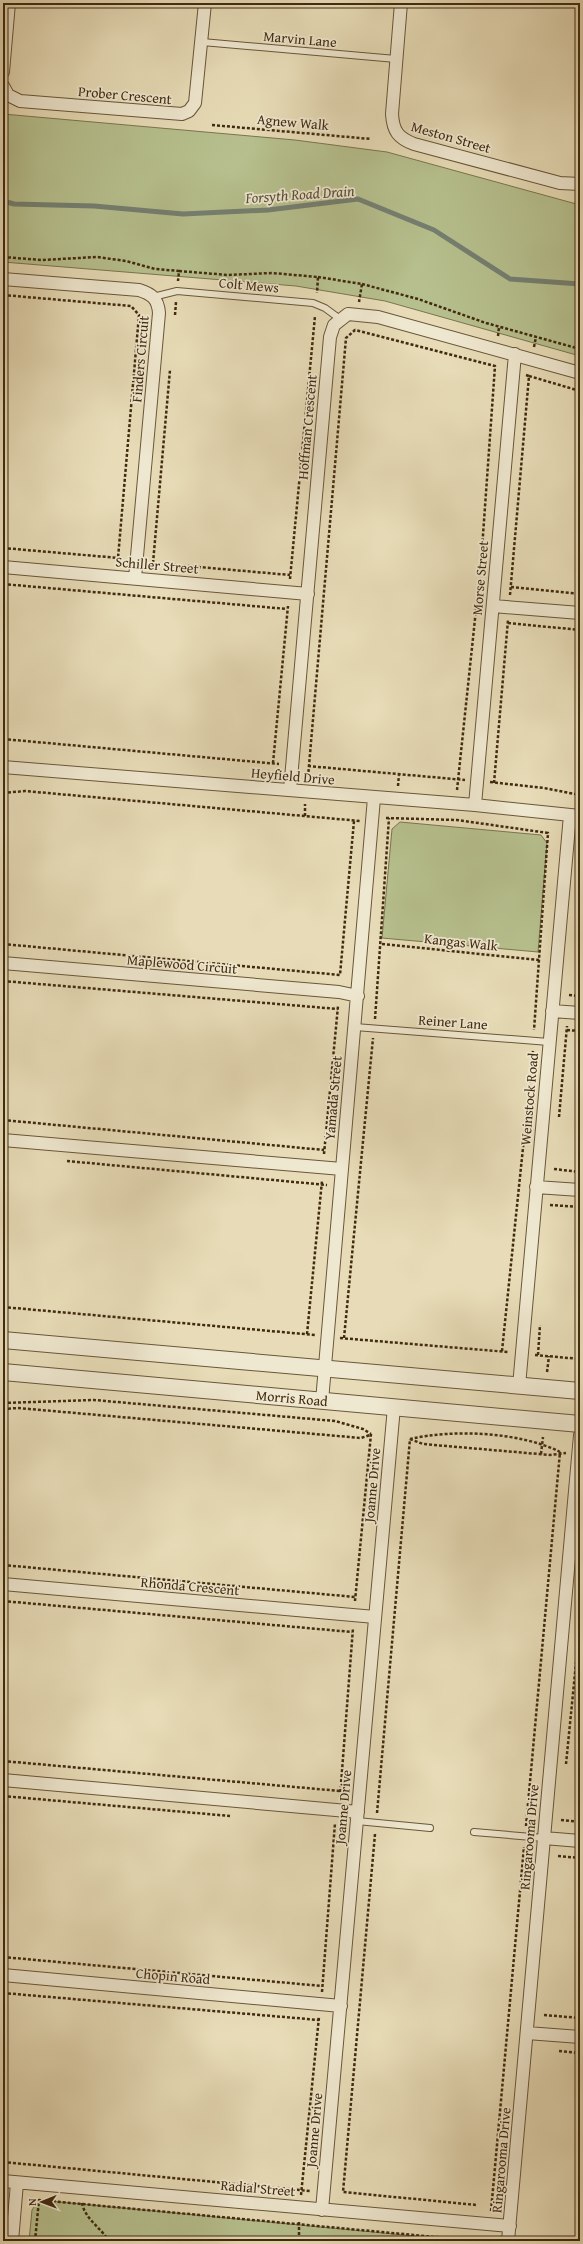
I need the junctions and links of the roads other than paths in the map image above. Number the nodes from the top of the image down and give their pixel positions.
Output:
1 (9, 3) edge
2 (205, 3) edge
3 (401, 3) edge
4 (202, 42) junction
5 (396, 59) junction
6 (3, 72) edge
7 (3, 86) edge
8 (580, 184) edge
9 (3, 279) edge
10 (153, 297) junction
11 (340, 319) junction
12 (515, 354) junction
13 (580, 373) edge
14 (3, 567) edge
15 (134, 578) junction
16 (308, 594) junction
17 (493, 606) junction
18 (580, 613) edge
19 (3, 767) edge
20 (290, 790) junction
21 (374, 798) junction
22 (475, 805) junction
23 (575, 815) edge
24 (3, 963) edge
25 (358, 996) junction
26 (552, 1011) junction
27 (580, 1013) edge
28 (355, 1027) junction
29 (549, 1042) junction
30 (3, 1140) edge
31 (342, 1169) junction
32 (536, 1187) junction
33 (580, 1190) edge
34 (3, 1340) edge
35 (325, 1369) junction
36 (3, 1372) edge
37 (519, 1386) junction
38 (580, 1391) edge
39 (322, 1401) junction
40 (394, 1407) junction
41 (580, 1424) edge
42 (580, 1435) edge
43 (3, 1584) edge
44 (375, 1617) junction
45 (3, 1780) edge
46 (357, 1817) junction
47 (430, 1828) dead end
48 (474, 1832) dead end
49 (544, 1838) junction
50 (580, 1841) edge
51 (3, 1976) edge
52 (341, 2006) junction
53 (527, 2032) junction
54 (580, 2037) edge
55 (3, 2182) edge
56 (17, 2183) junction
57 (322, 2210) junction
58 (510, 2226) junction
59 (12, 2241) edge
60 (508, 2241) edge

1 - 6 street
2 - 4 street, Prober Crescent
3 - 5 street, Meston Street
4 - 5 lane, Marvin Lane
4 - 7 street, Prober Crescent
5 - 8 street, Meston Street
9 - 10 street, Finders Circuit
10 - 11 lane, Colt Mews
10 - 15 street, Finders Circuit
11 - 12 street
11 - 16 street, Hoffman Crescent
12 - 13 street
12 - 17 street, Morse Street
14 - 15 street, Schiller Street
15 - 16 street, Schiller Street
16 - 20 street, Hoffman Crescent
17 - 18 street
17 - 22 street, Morse Street
19 - 20 street, Heyfield Drive
20 - 21 street, Heyfield Drive
21 - 22 street, Heyfield Drive
21 - 25 street, Yamada Street
22 - 23 street, Heyfield Drive
23 - 26 street, Weinstock Road
24 - 25 street, Maplewood Circuit
25 - 28 street, Yamada Street
26 - 27 street
26 - 29 street, Weinstock Road
28 - 29 lane, Reiner Lane
28 - 31 street, Yamada Street
29 - 32 street, Weinstock Road
30 - 31 street
31 - 35 street, Yamada Street
32 - 33 street
32 - 37 street, Weinstock Road
34 - 35 street
35 - 37 street
35 - 39 street, Yamada Street
36 - 39 street, Morris Road
37 - 38 street
39 - 40 street, Morris Road
40 - 41 street, Morris Road
40 - 44 street, Joanne Drive
42 - 49 street, Ringarooma Drive
43 - 44 street, Rhonda Crescent
44 - 46 street, Joanne Drive
45 - 46 street
46 - 47 lane
46 - 52 street, Joanne Drive
48 - 49 lane
49 - 50 street
49 - 53 street, Ringarooma Drive
51 - 52 street, Chopin Road
52 - 57 street, Joanne Drive
53 - 54 street
53 - 58 street, Ringarooma Drive
55 - 56 street, Radial Street
56 - 57 street, Radial Street
56 - 59 street
57 - 58 street, Radial Street
58 - 60 street, Ringarooma Drive

